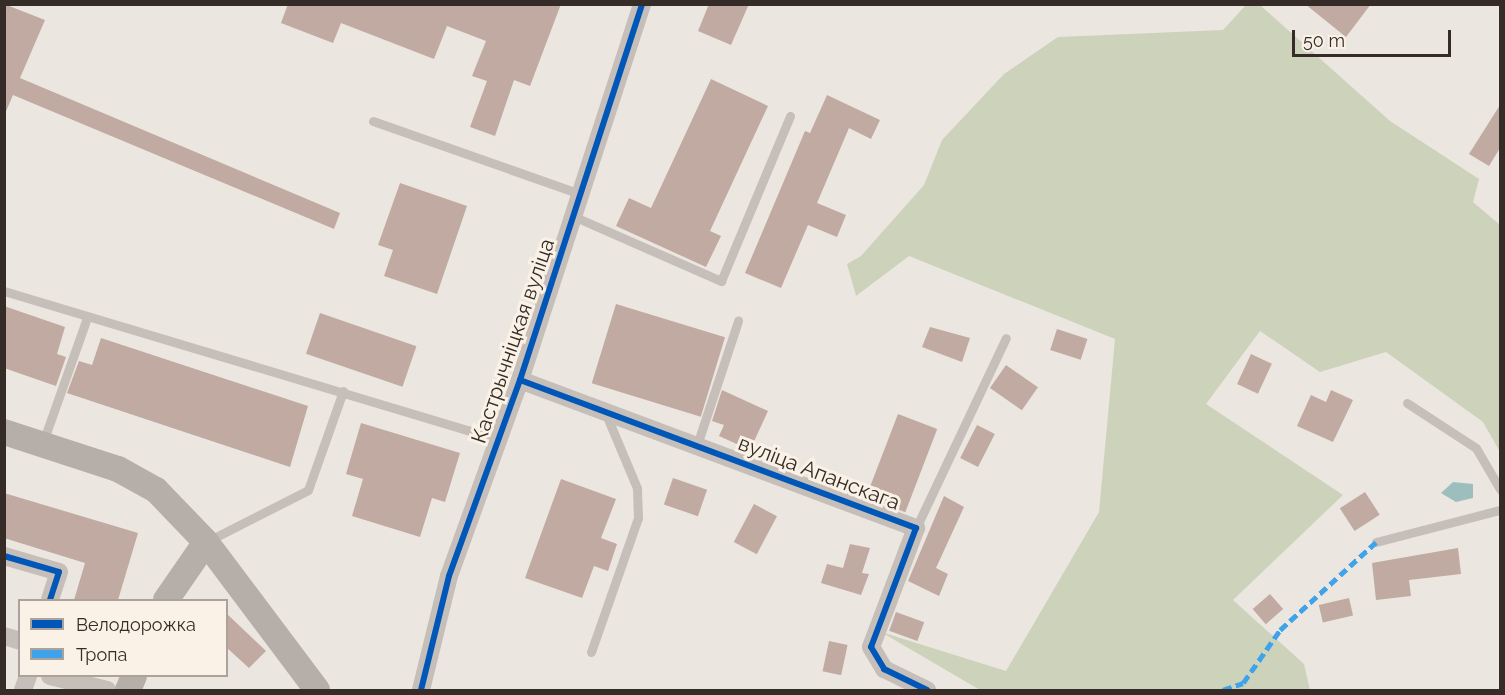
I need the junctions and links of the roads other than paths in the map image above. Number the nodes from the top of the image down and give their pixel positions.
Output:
1 (642, 4) edge
2 (790, 116) dead end
3 (374, 121) dead end
4 (580, 194) junction
5 (573, 216) junction
6 (4, 291) edge
7 (87, 318) junction
8 (738, 321) dead end
9 (1006, 338) dead end
10 (520, 380) junction
11 (343, 391) junction
12 (1407, 403) dead end
13 (604, 409) junction
14 (4, 432) edge
15 (497, 439) junction
16 (42, 444) junction
17 (697, 445) junction
18 (1500, 489) edge
19 (1500, 510) edge
20 (916, 528) junction
21 (206, 542) junction
22 (1376, 542) dead end
23 (4, 556) edge
24 (50, 599) edge
25 (167, 599) edge
26 (591, 652) dead end
27 (58, 677) edge
28 (419, 688) edge
29 (107, 690) edge
30 (317, 690) edge
31 (927, 690) edge

1 - 4 street, Кастрычніцкая вуліца
2 - 5 lane
3 - 4 lane
4 - 5 street, Кастрычніцкая вуліца
5 - 10 street, Кастрычніцкая вуліца
6 - 7 lane
7 - 11 lane
7 - 16 lane
8 - 17 lane
9 - 20 lane
10 - 13 street, вуліца Апанскага
10 - 15 street, Кастрычніцкая вуліца
11 - 15 lane
11 - 21 lane
12 - 18 lane
13 - 17 street, вуліца Апанскага
13 - 26 lane
14 - 16 main road
15 - 28 street, Кастрычніцкая вуліца
16 - 21 main road
17 - 20 street, вуліца Апанскага
19 - 22 lane
20 - 31 street, вуліца Апанскага
21 - 25 main road
21 - 30 main road
23 - 24 street
27 - 29 street

